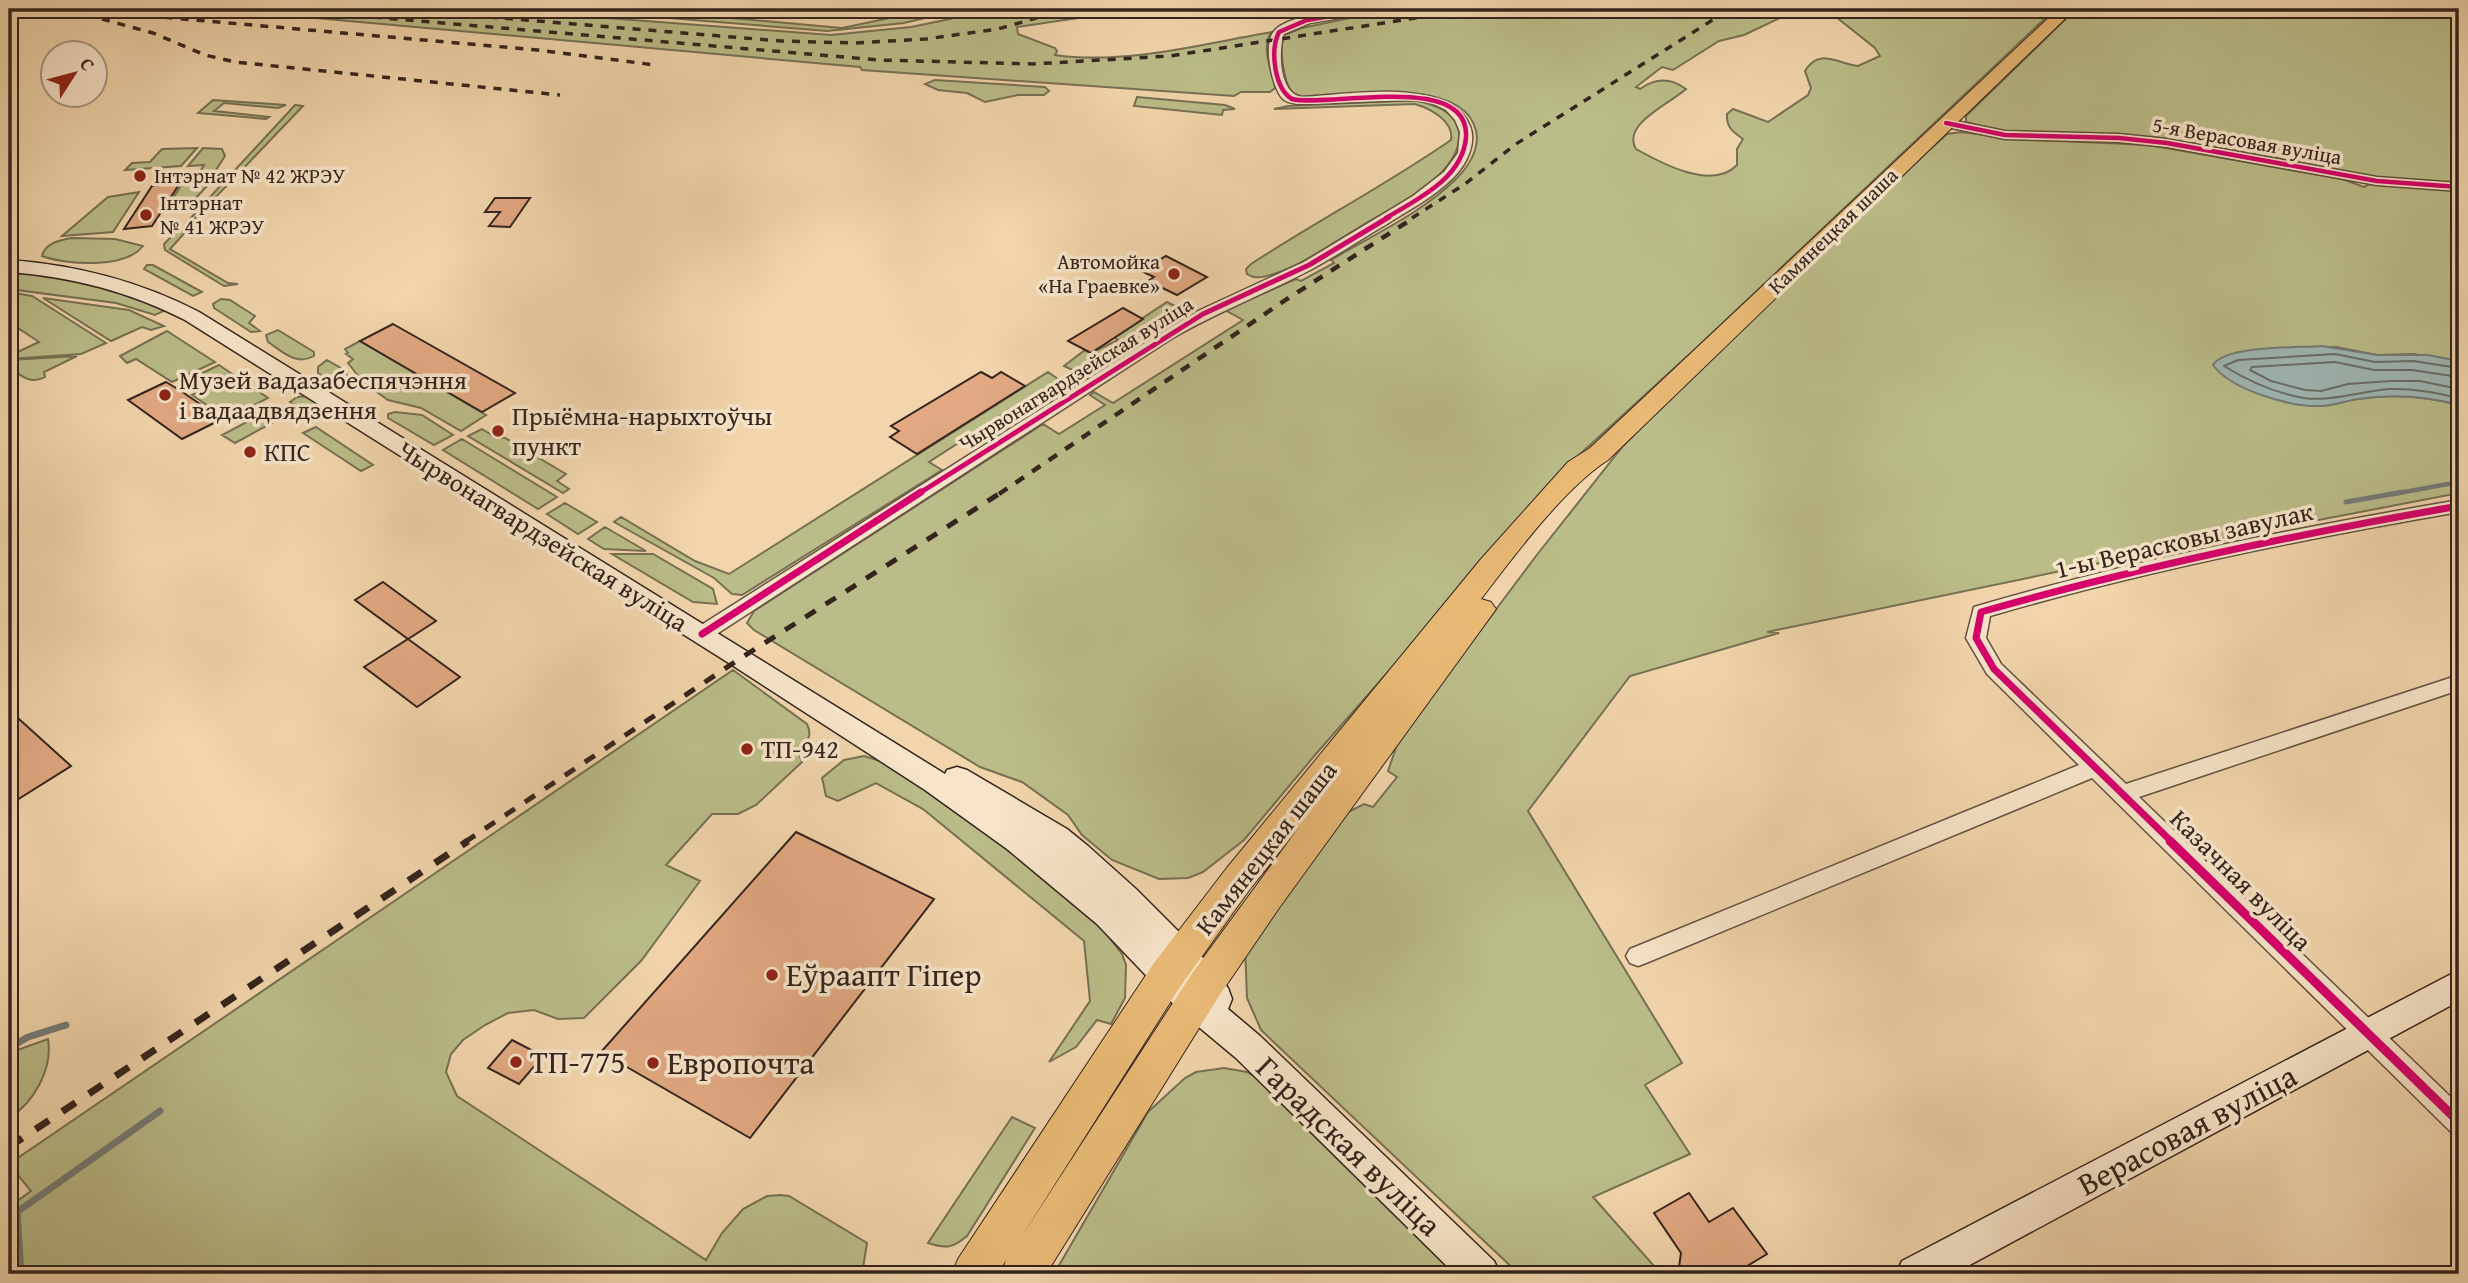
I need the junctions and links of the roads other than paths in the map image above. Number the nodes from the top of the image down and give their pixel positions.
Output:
1 (1372, 9) edge
2 (2067, 9) edge
3 (1946, 123) junction
4 (2459, 187) edge
5 (9, 260) edge
6 (9, 266) edge
7 (2459, 506) edge
8 (707, 630) junction
9 (1994, 669) joint
10 (2459, 681) edge
11 (2097, 767) junction
12 (2124, 793) junction
13 (1638, 956) dead end
14 (1187, 979) junction
15 (2459, 985) edge
16 (2367, 1034) junction
17 (2459, 1122) edge
18 (1472, 1271) edge
19 (973, 1274) edge
20 (1022, 1274) edge
21 (1915, 1274) edge

1 - 8 street, Чырвонагвардзейская вуліца
2 - 3 main road, Камянецкая шаша
3 - 4 street, 5-я Верасовая вуліца
3 - 14 main road, Камянецкая шаша
5 - 8 main road, Чырвонагвардзейская вуліца
6 - 8 main road, Чырвонагвардзейская вуліца
7 - 9 street, 1-ы Верасковы завулак
8 - 14 main road, Чырвонагвардзейская вуліца
9 - 11 street, Казачная вуліца
10 - 12 street
11 - 12 street, Казачная вуліца
11 - 13 street
12 - 16 street, Казачная вуліца
14 - 18 main road, Гарадская вуліца
14 - 19 main road, Камянецкая шаша
14 - 20 main road, Камянецкая шаша
15 - 16 main road, Верасовая вуліца
16 - 17 street, Казачная вуліца
16 - 21 main road, Верасовая вуліца

